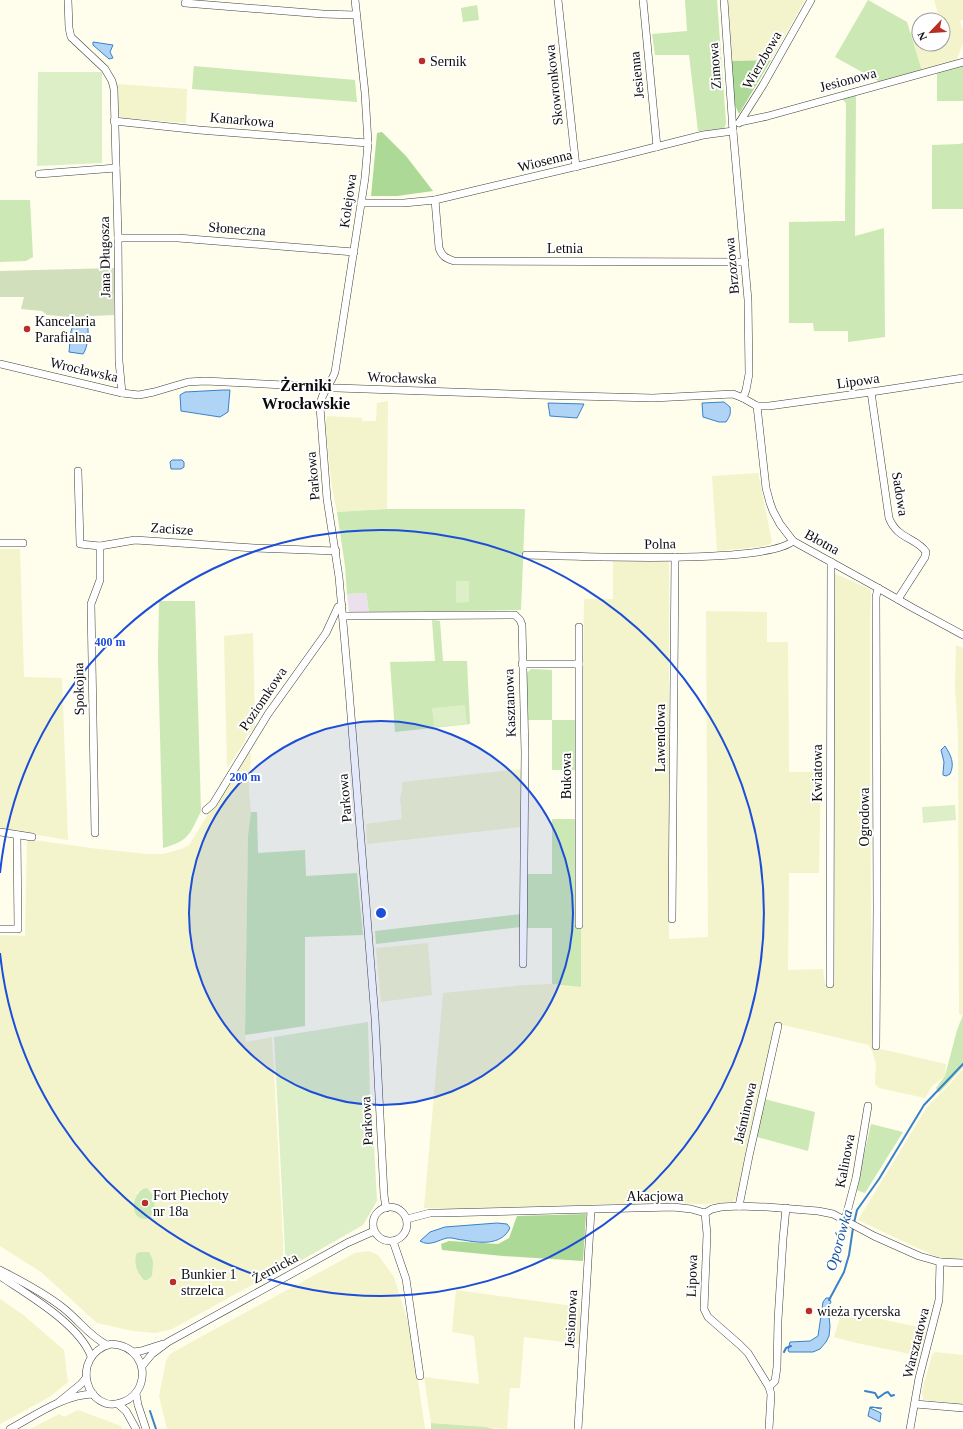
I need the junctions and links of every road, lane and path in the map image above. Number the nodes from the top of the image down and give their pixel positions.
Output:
1 (68, 0) edge
2 (354, 0) edge
3 (558, 0) edge
4 (643, 0) edge
5 (724, 0) edge
6 (811, 0) edge
7 (185, 3) dead end
8 (356, 15) junction
9 (963, 62) edge
10 (114, 121) junction
11 (740, 122) junction
12 (732, 131) junction
13 (368, 143) junction
14 (657, 147) junction
15 (576, 167) junction
16 (116, 168) junction
17 (39, 174) dead end
18 (435, 200) junction
19 (362, 203) junction
20 (118, 238) junction
21 (354, 252) junction
22 (745, 262) junction
23 (0, 364) edge
24 (963, 378) edge
25 (326, 388) junction
26 (871, 392) junction
27 (122, 393) junction
28 (743, 398) junction
29 (757, 406) junction
30 (78, 471) dead end
31 (793, 541) junction
32 (0, 543) edge
33 (23, 543) dead end
34 (100, 546) junction
35 (336, 551) junction
36 (526, 555) dead end
37 (674, 556) junction
38 (832, 562) junction
39 (878, 588) junction
40 (898, 599) junction
41 (342, 606) junction
42 (343, 616) junction
43 (579, 627) dead end
44 (963, 634) edge
45 (522, 664) junction
46 (579, 664) junction
47 (206, 810) dead end
48 (0, 832) edge
49 (95, 833) dead end
50 (17, 835) junction
51 (32, 837) dead end
52 (672, 919) dead end
53 (579, 925) dead end
54 (0, 929) edge
55 (523, 964) dead end
56 (830, 984) dead end
57 (778, 1026) dead end
58 (876, 1046) dead end
59 (868, 1106) dead end
60 (739, 1206) junction
61 (386, 1208) junction
62 (786, 1208) junction
63 (591, 1210) junction
64 (705, 1214) junction
65 (407, 1219) junction
66 (850, 1223) junction
67 (374, 1230) junction
68 (393, 1241) junction
69 (940, 1262) junction
70 (963, 1263) edge
71 (0, 1270) edge
72 (0, 1276) edge
73 (168, 1342) junction
74 (107, 1345) junction
75 (133, 1352) junction
76 (91, 1356) junction
77 (142, 1366) junction
78 (420, 1376) dead end
79 (86, 1378) junction
80 (769, 1387) junction
81 (93, 1394) junction
82 (136, 1394) junction
83 (56, 1404) junction
84 (118, 1404) junction
85 (915, 1404) junction
86 (963, 1408) edge
87 (10, 1429) edge
88 (136, 1429) edge
89 (146, 1429) edge
90 (578, 1429) edge
91 (769, 1429) edge
92 (910, 1429) edge

1 - 10 street, Jana Długosza
2 - 8 street, Kolejowa
3 - 15 street, Skowronkowa
4 - 14 street, Jesienna
5 - 12 street, Zimowa
6 - 11 street, Wierzbowa
7 - 8 street
8 - 13 street, Kolejowa
9 - 11 street, Jesionowa
10 - 13 street, Kanarkowa
10 - 16 street, Jana Długosza
11 - 12 street, Wierzbowa
12 - 14 street, Wiosenna
12 - 22 street, Brzozowa
13 - 19 street, Kolejowa
14 - 15 street, Wiosenna
15 - 18 street, Wiosenna
16 - 17 street
16 - 20 street, Jana Długosza
18 - 19 street, Wiosenna
18 - 22 street, Letnia
19 - 21 street, Kolejowa
20 - 21 street, Słoneczna
20 - 27 street, Jana Długosza
21 - 25 street, Kolejowa
22 - 28 street, Brzozowa
23 - 27 street, Wrocławska
24 - 26 street, Lipowa
25 - 27 street, Wrocławska
25 - 28 street, Wrocławska
25 - 35 street, Parkowa
26 - 29 street, Lipowa
26 - 40 street, Sadowa
28 - 29 street, Wrocławska
29 - 31 street, Błotna
30 - 34 street, Zacisze
31 - 37 street, Polna
31 - 38 street, Błotna
32 - 33 street
34 - 35 street, Zacisze
34 - 49 street, Spokojna
35 - 41 street, Parkowa
36 - 37 street, Polna
37 - 52 street, Lawendowa
38 - 39 street, Błotna
38 - 56 street, Kwiatowa
39 - 40 street, Błotna
39 - 58 street, Ogrodowa
40 - 44 street, Błotna
41 - 42 street, Parkowa
41 - 47 street, Poziomkowa
42 - 45 street, Kasztanowa
42 - 61 street, Parkowa
43 - 46 street, Bukowa
45 - 46 street
45 - 55 street, Kasztanowa
46 - 53 street, Bukowa
48 - 50 street
50 - 51 street
50 - 54 street
57 - 60 street, Jaśminowa
59 - 66 street, Kalinowa
60 - 62 street
60 - 64 street
61 - 65 street
61 - 67 street
62 - 66 street
62 - 80 street, Lipowa
63 - 64 street, Akacjowa
63 - 65 street, Akacjowa
63 - 90 street, Jesionowa
64 - 80 street, Lipowa
65 - 68 street
66 - 69 street
67 - 68 street
67 - 73 street, Żernicka
68 - 78 street
69 - 70 street
69 - 85 street, Warsztatowa
71 - 74 street
72 - 76 street
73 - 75 street, Żernicka
73 - 77 street, Żernicka
74 - 75 street
74 - 76 street
75 - 77 street
76 - 79 street
77 - 82 street
79 - 81 street
79 - 83 street
80 - 91 street, Lipowa
81 - 83 street
81 - 84 street
82 - 84 street
82 - 89 street
83 - 87 street
84 - 88 street
85 - 86 street
85 - 92 street, Warsztatowa

